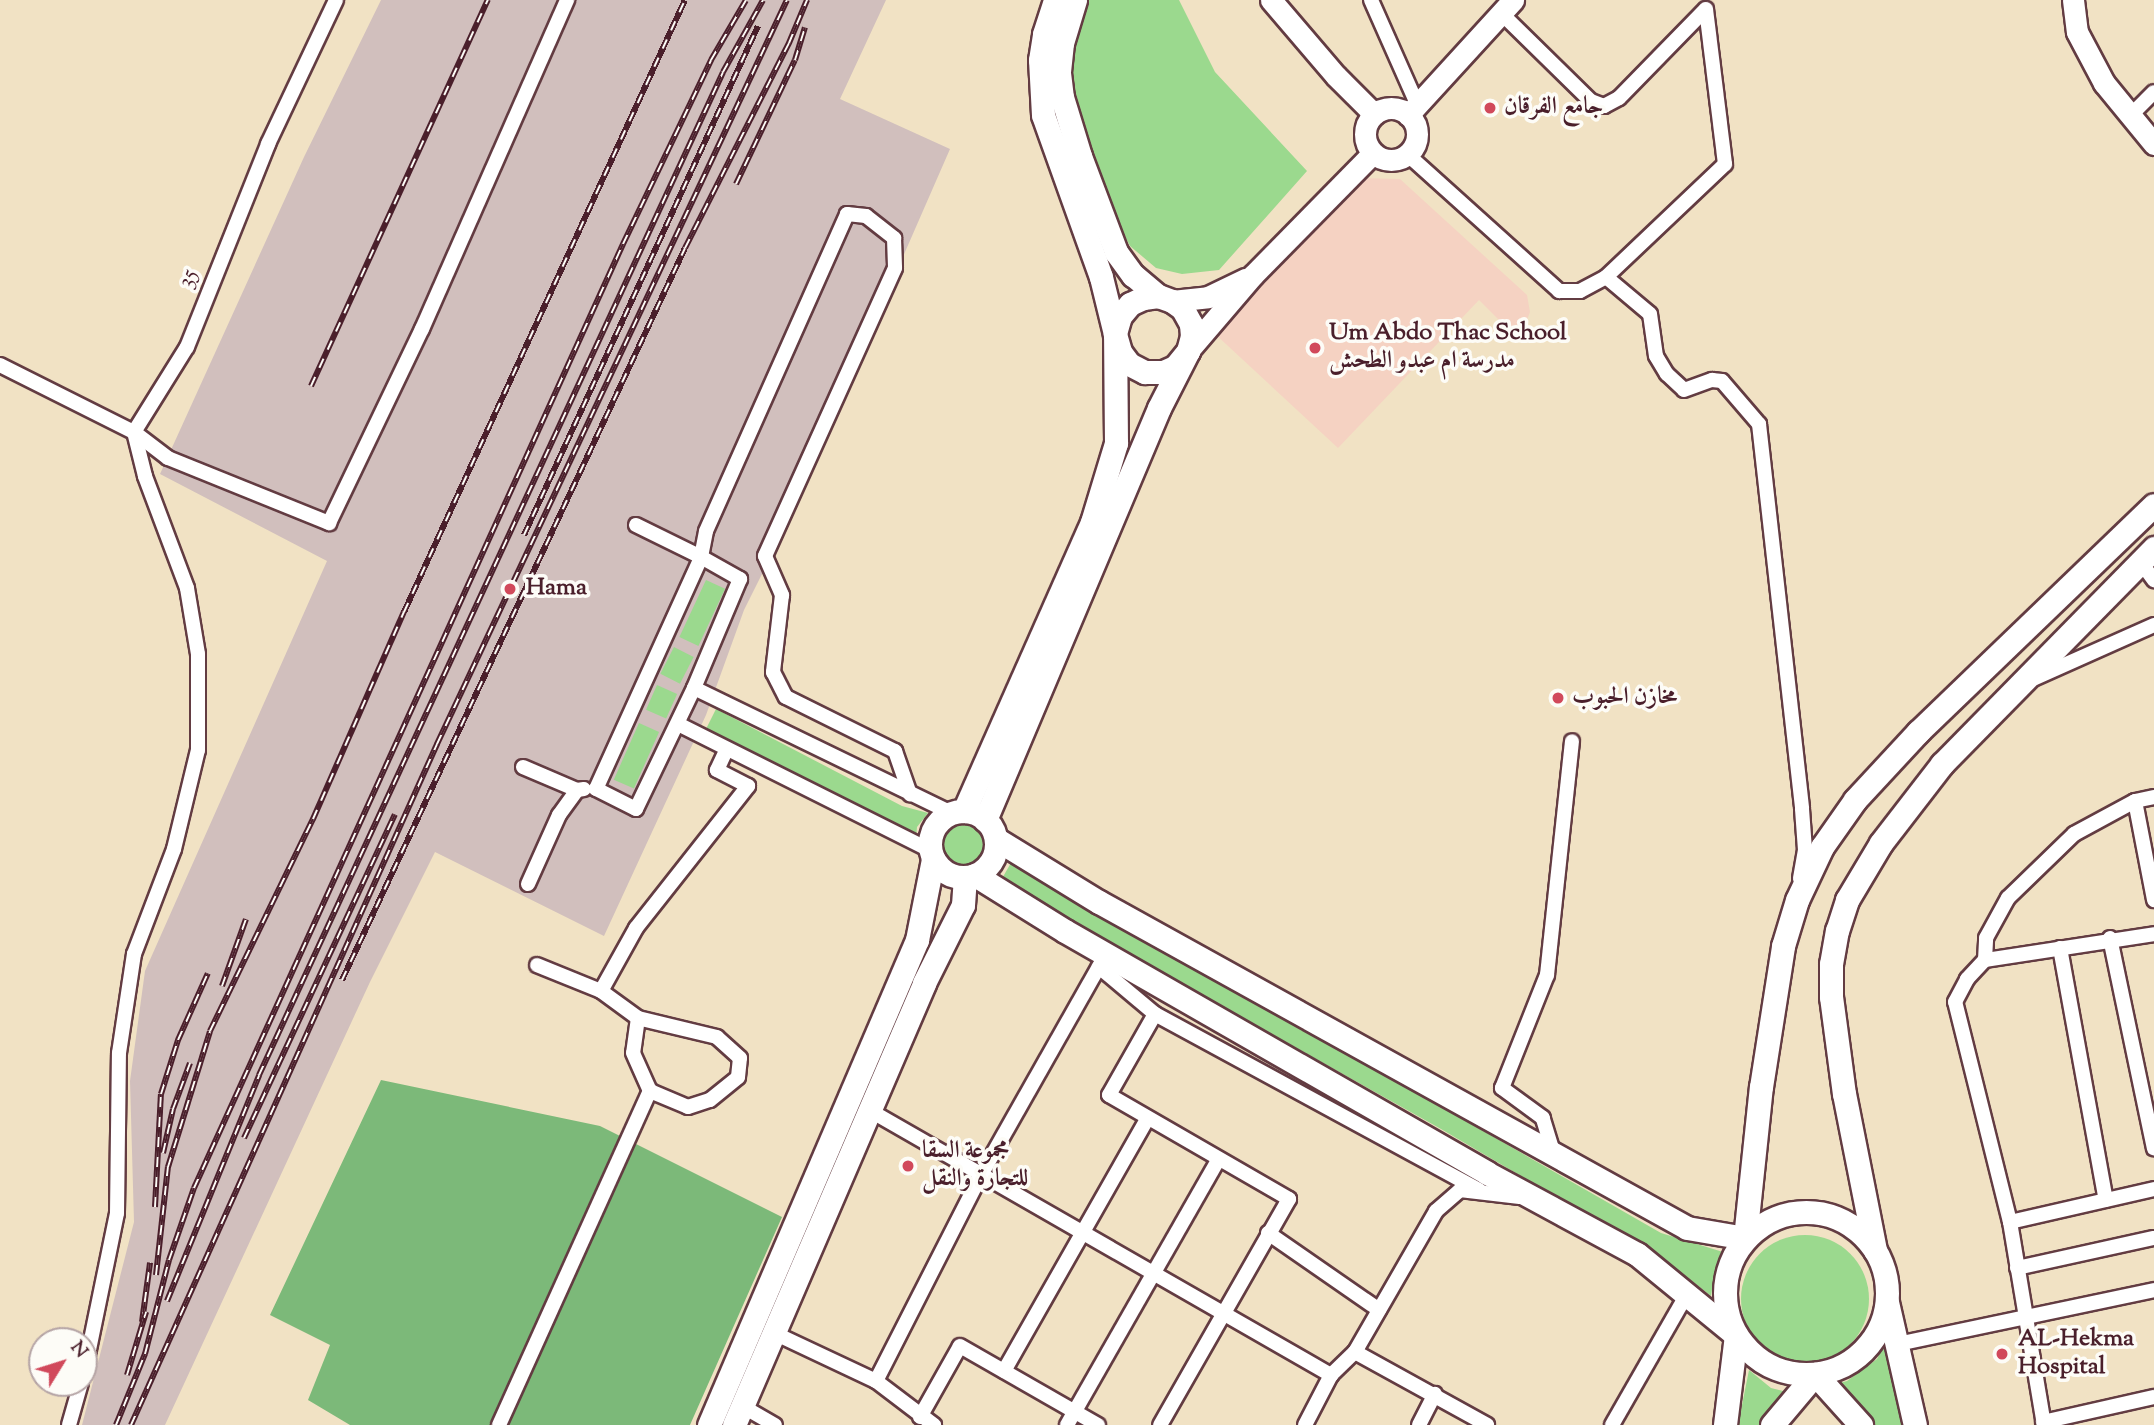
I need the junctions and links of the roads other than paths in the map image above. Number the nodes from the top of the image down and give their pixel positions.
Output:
1 (335, 0) edge
2 (567, 0) edge
3 (1055, 0) edge
4 (1075, 0) edge
5 (1271, 0) edge
6 (1371, 0) edge
7 (2073, 0) edge
8 (1507, 6) edge
9 (2154, 92) edge
10 (1413, 110) junction
11 (1374, 114) junction
12 (2129, 117) junction
13 (2154, 144) edge
14 (1373, 153) junction
15 (1407, 154) junction
16 (1253, 275) junction
17 (1606, 277) junction
18 (1165, 299) junction
19 (1115, 334) junction
20 (1188, 351) junction
21 (0, 365) edge
22 (134, 432) junction
23 (2154, 505) edge
24 (636, 525) dead end
25 (701, 556) junction
26 (2149, 563) edge
27 (2154, 625) edge
28 (694, 688) junction
29 (2015, 688) junction
30 (678, 724) junction
31 (1572, 741) dead end
32 (727, 749) junction
33 (523, 767) dead end
34 (596, 789) junction
35 (577, 790) junction
36 (910, 794) junction
37 (2154, 797) edge
38 (2135, 801) junction
39 (974, 821) junction
40 (932, 855) junction
41 (970, 876) junction
42 (527, 884) dead end
43 (1007, 896) junction
44 (1797, 900) junction
45 (2154, 900) edge
46 (963, 905) junction
47 (2154, 934) edge
48 (2110, 938) junction
49 (2060, 948) junction
50 (1985, 960) junction
51 (1102, 961) junction
52 (537, 965) dead end
53 (601, 991) junction
54 (1155, 1014) junction
55 (638, 1018) junction
56 (650, 1091) junction
57 (869, 1110) junction
58 (1148, 1118) junction
59 (2154, 1148) edge
60 (1554, 1157) junction
61 (1219, 1158) junction
62 (981, 1175) junction
63 (2154, 1189) edge
64 (1479, 1190) junction
65 (2106, 1200) junction
66 (1543, 1201) junction
67 (2010, 1222) junction
68 (1083, 1233) junction
69 (1268, 1233) junction
70 (1745, 1238) junction
71 (2154, 1238) edge
72 (1875, 1250) junction
73 (2017, 1268) junction
74 (1153, 1274) junction
75 (2154, 1290) edge
76 (1687, 1294) junction
77 (1887, 1301) junction
78 (1379, 1310) junction
79 (1223, 1314) junction
80 (2026, 1318) junction
81 (94, 1327) edge
82 (774, 1333) junction
83 (1736, 1335) junction
84 (1898, 1344) junction
85 (1355, 1352) junction
86 (1004, 1371) junction
87 (1815, 1374) junction
88 (1331, 1375) junction
89 (876, 1381) junction
90 (1435, 1394) junction
91 (77, 1397) edge
92 (2154, 1397) edge
93 (1075, 1412) junction
94 (738, 1415) edge
95 (920, 1417) junction
96 (2043, 1423) edge
97 (69, 1425) edge
98 (499, 1425) edge
99 (709, 1425) edge
100 (775, 1425) edge
101 (934, 1425) edge
102 (1068, 1425) edge
103 (1098, 1425) edge
104 (1160, 1425) edge
105 (1305, 1425) edge
106 (1419, 1425) edge
107 (1487, 1425) edge
108 (1612, 1425) edge
109 (1725, 1425) edge
110 (1772, 1425) edge
111 (1861, 1425) edge
112 (1914, 1425) edge

1 - 22 street, 35
2 - 22 street
3 - 19 main road
4 - 18 main road
5 - 11 street
6 - 10 street
7 - 12 street
8 - 10 street
8 - 17 street
9 - 12 street
10 - 11 street
10 - 15 street
11 - 14 street
12 - 13 street
14 - 15 street
14 - 16 street
15 - 17 street
16 - 18 street
16 - 20 street
17 - 44 street
18 - 19 main road
18 - 20 main road
19 - 20 main road
19 - 39 main road
20 - 39 main road
21 - 22 street
22 - 81 street
23 - 44 main road
24 - 25 street
25 - 28 street
25 - 34 street
25 - 36 street
26 - 29 main road
27 - 29 street
28 - 30 street
28 - 36 street
29 - 72 main road
30 - 32 street
30 - 34 street
31 - 60 street
32 - 40 street
32 - 53 street
33 - 35 street
34 - 35 street
35 - 42 street
36 - 39 street
37 - 38 street
38 - 45 street
38 - 50 street
39 - 40 main road
39 - 41 main road
39 - 60 main road
40 - 41 main road
40 - 99 main road
41 - 43 main road
41 - 46 main road
43 - 46 main road
43 - 51 main road
44 - 70 main road
46 - 57 main road
47 - 48 street
48 - 49 street
48 - 59 street
49 - 50 street
49 - 65 street
50 - 67 street
51 - 54 street
51 - 62 street
51 - 66 main road
52 - 53 street
53 - 55 street
54 - 58 street
54 - 64 street
55 - 56 street
55 - 56 street
56 - 98 street
57 - 62 street
57 - 82 main road
58 - 61 street
58 - 68 street
60 - 70 main road
61 - 69 street
61 - 74 street
62 - 68 street
62 - 89 street
63 - 65 street
64 - 66 street
64 - 78 street
65 - 67 street
66 - 76 main road
67 - 73 street
68 - 74 street
68 - 86 street
69 - 78 street
69 - 79 street
70 - 72 main road
70 - 83 main road
71 - 73 street
72 - 77 main road
73 - 80 street
74 - 79 street
74 - 93 street
75 - 80 street
76 - 83 main road
76 - 108 street
77 - 84 main road
77 - 87 main road
78 - 85 street
79 - 88 street
79 - 104 street
80 - 84 street
80 - 96 street
82 - 89 street
82 - 94 main road
83 - 87 main road
83 - 109 main road
84 - 112 main road
85 - 88 street
85 - 90 street
86 - 93 street
86 - 95 street
87 - 110 main road
87 - 111 main road
88 - 105 street
89 - 95 street
90 - 106 street
90 - 107 street
91 - 97 street
92 - 96 street
93 - 102 street
93 - 103 street
94 - 100 street
95 - 101 street

